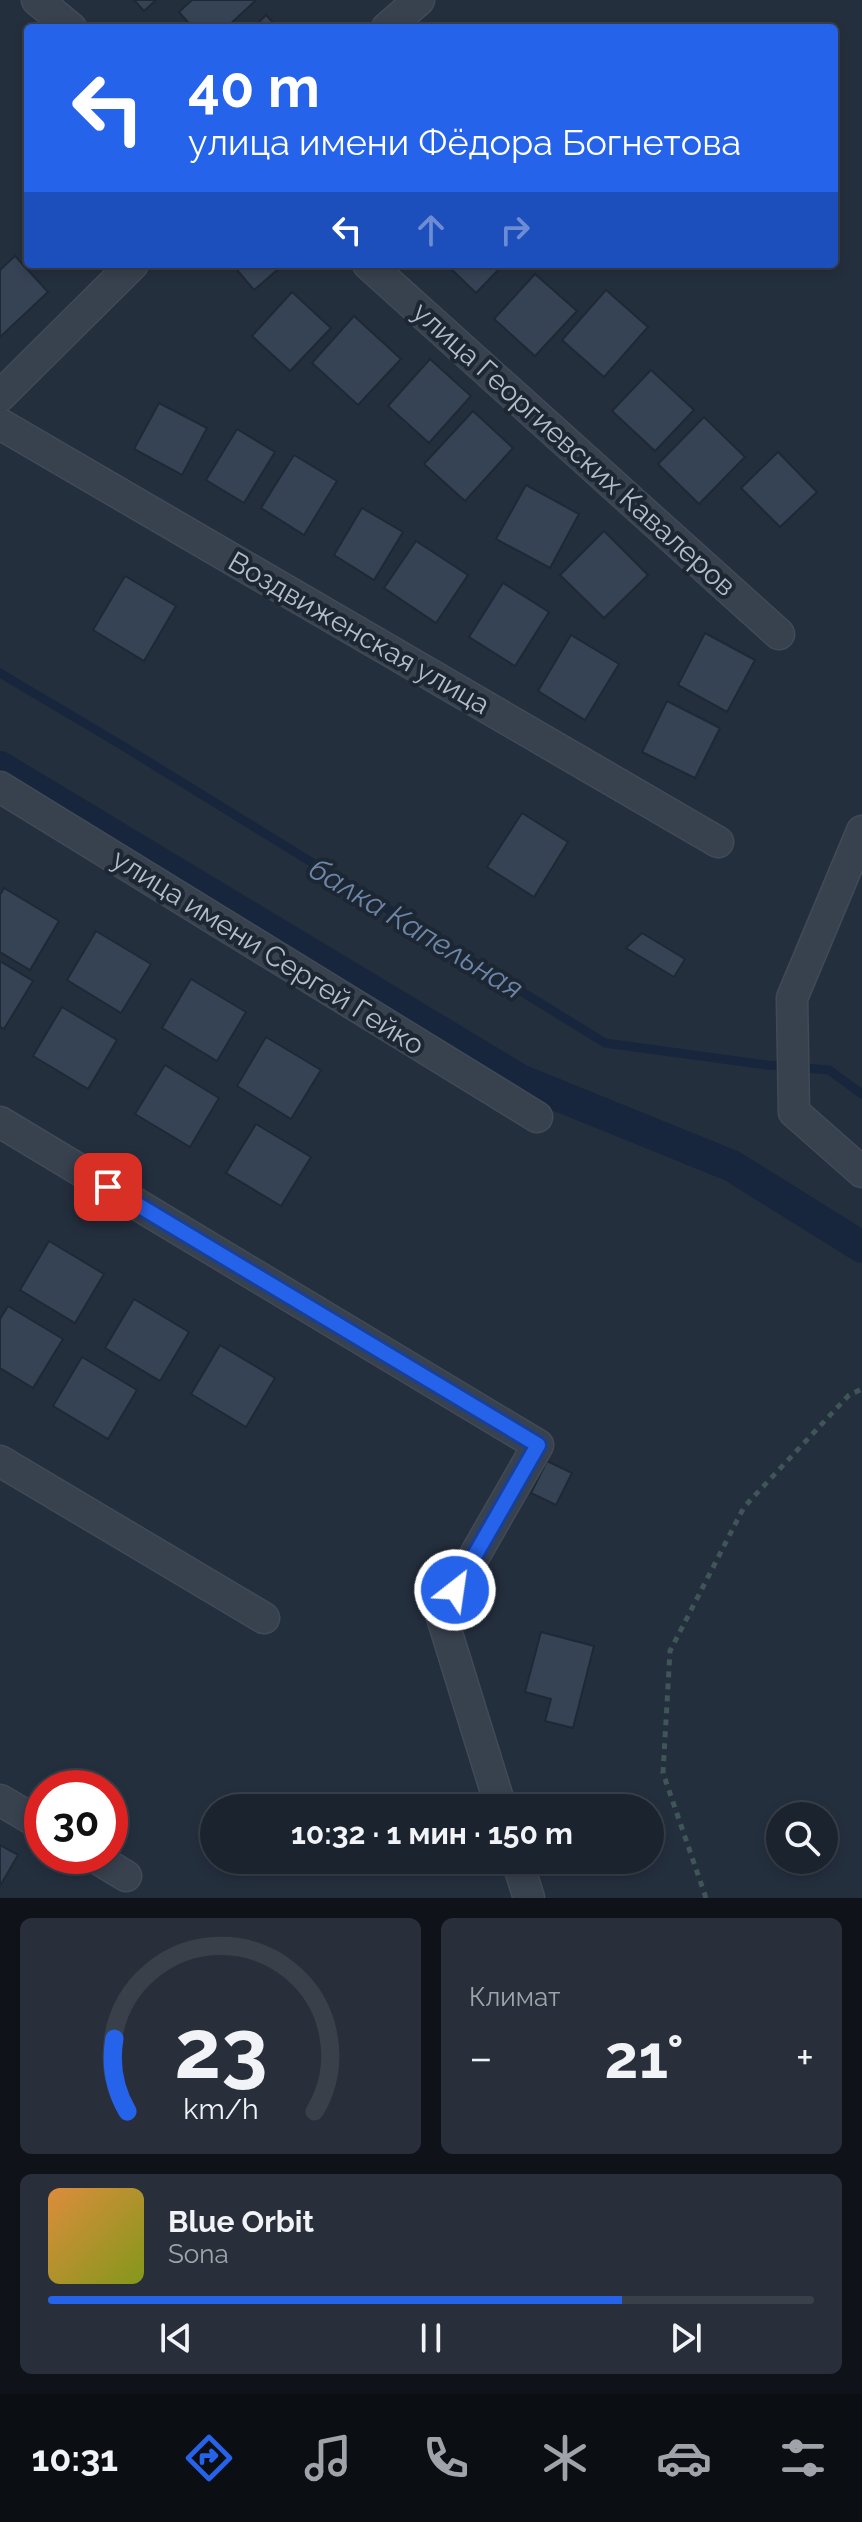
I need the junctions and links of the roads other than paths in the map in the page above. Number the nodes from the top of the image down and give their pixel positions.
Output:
1 (37, 0) edge
2 (419, 0) edge
3 (66, 24) edge
4 (392, 24) edge
5 (129, 268) edge
6 (372, 268) edge
7 (0, 396) edge
8 (0, 424) edge
9 (779, 634) dead end
10 (0, 787) edge
11 (862, 831) edge
12 (718, 842) dead end
13 (537, 1117) dead end
14 (0, 1122) edge
15 (862, 1172) edge
16 (0, 1461) edge
17 (264, 1618) dead end
18 (497, 1794) edge
19 (0, 1800) edge
20 (24, 1814) edge
21 (123, 1874) edge
22 (521, 1874) edge
23 (126, 1876) dead end
24 (529, 1898) edge

1 - 3 street
2 - 4 street
5 - 7 street
6 - 9 street, улица Георгиевских Кавалеров
8 - 12 street, Воздвиженская улица
10 - 13 street, улица имени Сергей Гейко
11 - 15 street
14 - 18 street
16 - 17 street
19 - 20 street
21 - 23 street
22 - 24 street

